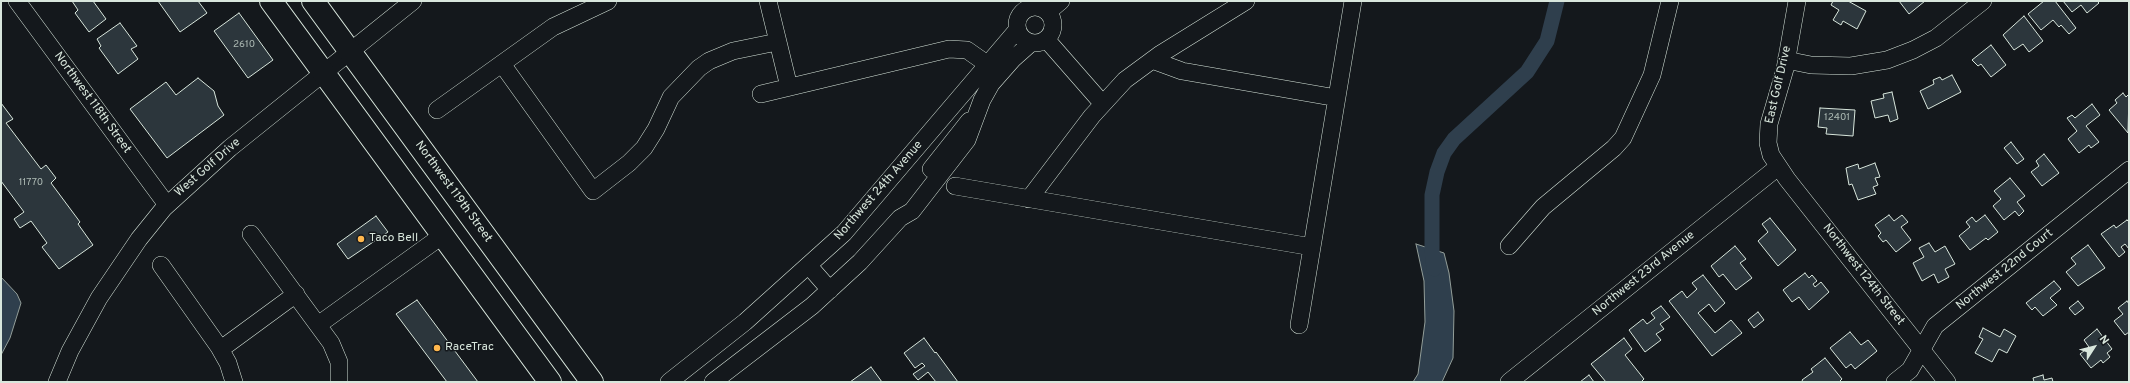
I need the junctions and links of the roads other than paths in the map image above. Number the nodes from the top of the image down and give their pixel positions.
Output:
1 (17, 1) edge
2 (271, 1) edge
3 (313, 1) edge
4 (413, 1) edge
5 (608, 1) edge
6 (768, 1) edge
7 (1061, 1) edge
8 (1246, 1) edge
9 (1353, 1) edge
10 (1670, 1) edge
11 (1796, 1) edge
12 (1983, 1) edge
13 (1020, 5) edge
14 (1048, 12) junction
15 (1017, 30) junction
16 (1039, 41) junction
17 (777, 42) junction
18 (350, 52) junction
19 (1152, 60) junction
20 (1786, 60) junction
21 (502, 64) junction
22 (987, 64) junction
23 (324, 74) junction
24 (789, 87) junction
25 (761, 94) dead end
26 (1337, 98) junction
27 (1102, 103) junction
28 (438, 110) dead end
29 (977, 112) junction
30 (937, 124) junction
31 (954, 139) junction
32 (1778, 168) junction
33 (2129, 170) edge
34 (955, 186) dead end
35 (1029, 199) junction
36 (167, 205) junction
37 (900, 218) junction
38 (251, 234) dead end
39 (443, 235) junction
40 (1509, 246) dead end
41 (1312, 247) junction
42 (161, 265) dead end
43 (809, 266) junction
44 (830, 290) junction
45 (296, 294) junction
46 (1298, 324) dead end
47 (318, 325) junction
48 (221, 349) junction
49 (1922, 349) junction
50 (57, 382) edge
51 (234, 382) edge
52 (339, 382) edge
53 (550, 382) edge
54 (592, 382) edge
55 (669, 382) edge
56 (713, 382) edge
57 (1509, 382) edge
58 (1895, 382) edge
59 (1948, 382) edge

1 - 36 street, Northwest 118th Street
2 - 23 highway
3 - 18 highway, Northwest 119th Street
4 - 18 street, West Golf Drive
5 - 21 street
6 - 17 street
7 - 14 street
8 - 19 street
9 - 26 street
10 - 40 street
11 - 20 street, East Golf Drive
12 - 20 street
13 - 14 street
13 - 15 street
14 - 16 street
15 - 16 street
15 - 22 street, Northwest 24th Avenue
16 - 27 street
16 - 29 street, Northwest 24th Avenue
17 - 21 street
17 - 24 street
18 - 23 street, West Golf Drive
18 - 54 highway, Northwest 119th Street
19 - 26 street
19 - 27 street
20 - 32 street, East Golf Drive
21 - 28 street
22 - 24 street
22 - 30 street, Northwest 24th Avenue
23 - 36 street, West Golf Drive
23 - 39 highway
24 - 25 street
26 - 41 street
27 - 35 street
29 - 31 street, Northwest 24th Avenue
29 - 37 street, Northwest 24th Avenue
30 - 31 street
30 - 43 street, Northwest 24th Avenue
31 - 37 street, Northwest 24th Avenue
32 - 49 street, Northwest 124th Street
32 - 57 street, Northwest 23rd Avenue
33 - 49 street, Northwest 22nd Court
34 - 35 street
35 - 41 street
36 - 50 street, West Golf Drive
37 - 44 street, Northwest 24th Avenue
38 - 45 street
39 - 47 street
39 - 53 highway
41 - 46 street
42 - 48 street
43 - 44 street
43 - 55 street, Northwest 24th Avenue
44 - 56 street, Northwest 24th Avenue
45 - 47 street
45 - 48 street
47 - 52 street
48 - 51 street
49 - 58 street, Northwest 22nd Court
49 - 59 street, Northwest 124th Street

